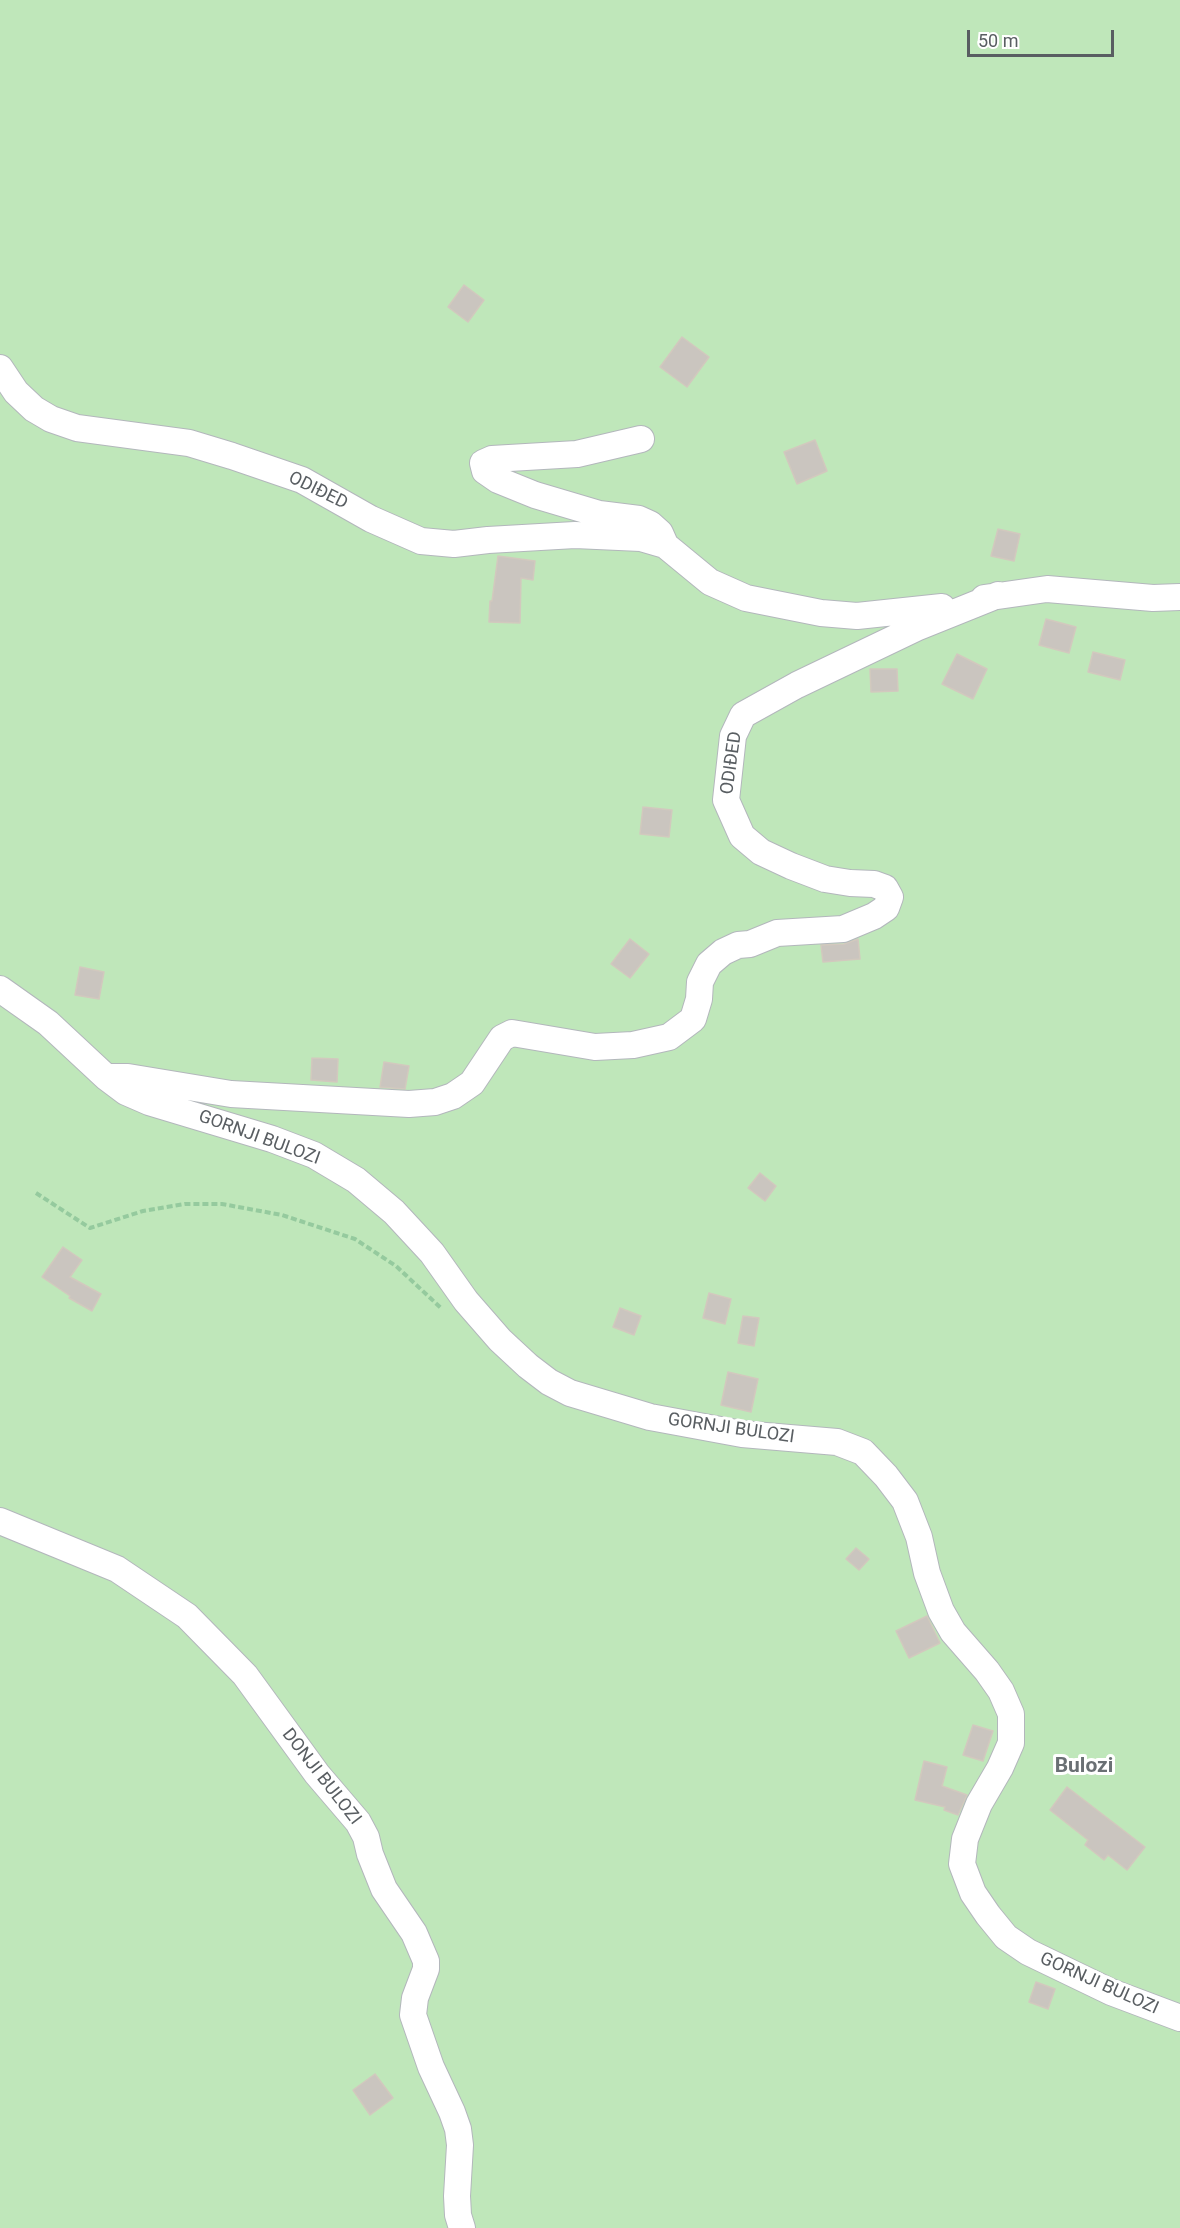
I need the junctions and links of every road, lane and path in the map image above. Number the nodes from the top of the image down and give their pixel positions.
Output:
1 (0, 368) edge
2 (641, 439) dead end
3 (665, 545) junction
4 (998, 594) junction
5 (1180, 597) edge
6 (0, 989) edge
7 (106, 1077) junction
8 (36, 1193) dead end
9 (443, 1310) dead end
10 (0, 1521) edge
11 (1180, 2018) edge
12 (462, 2228) edge

1 - 3 street, ODIĐED
2 - 3 street, ODIĐED
3 - 4 street, ODIĐED
4 - 5 street, ODIĐED
4 - 7 street, ODIĐED
6 - 7 street, GORNJI BULOZI
7 - 11 street, GORNJI BULOZI
8 - 9 path
10 - 12 street, DONJI BULOZI

